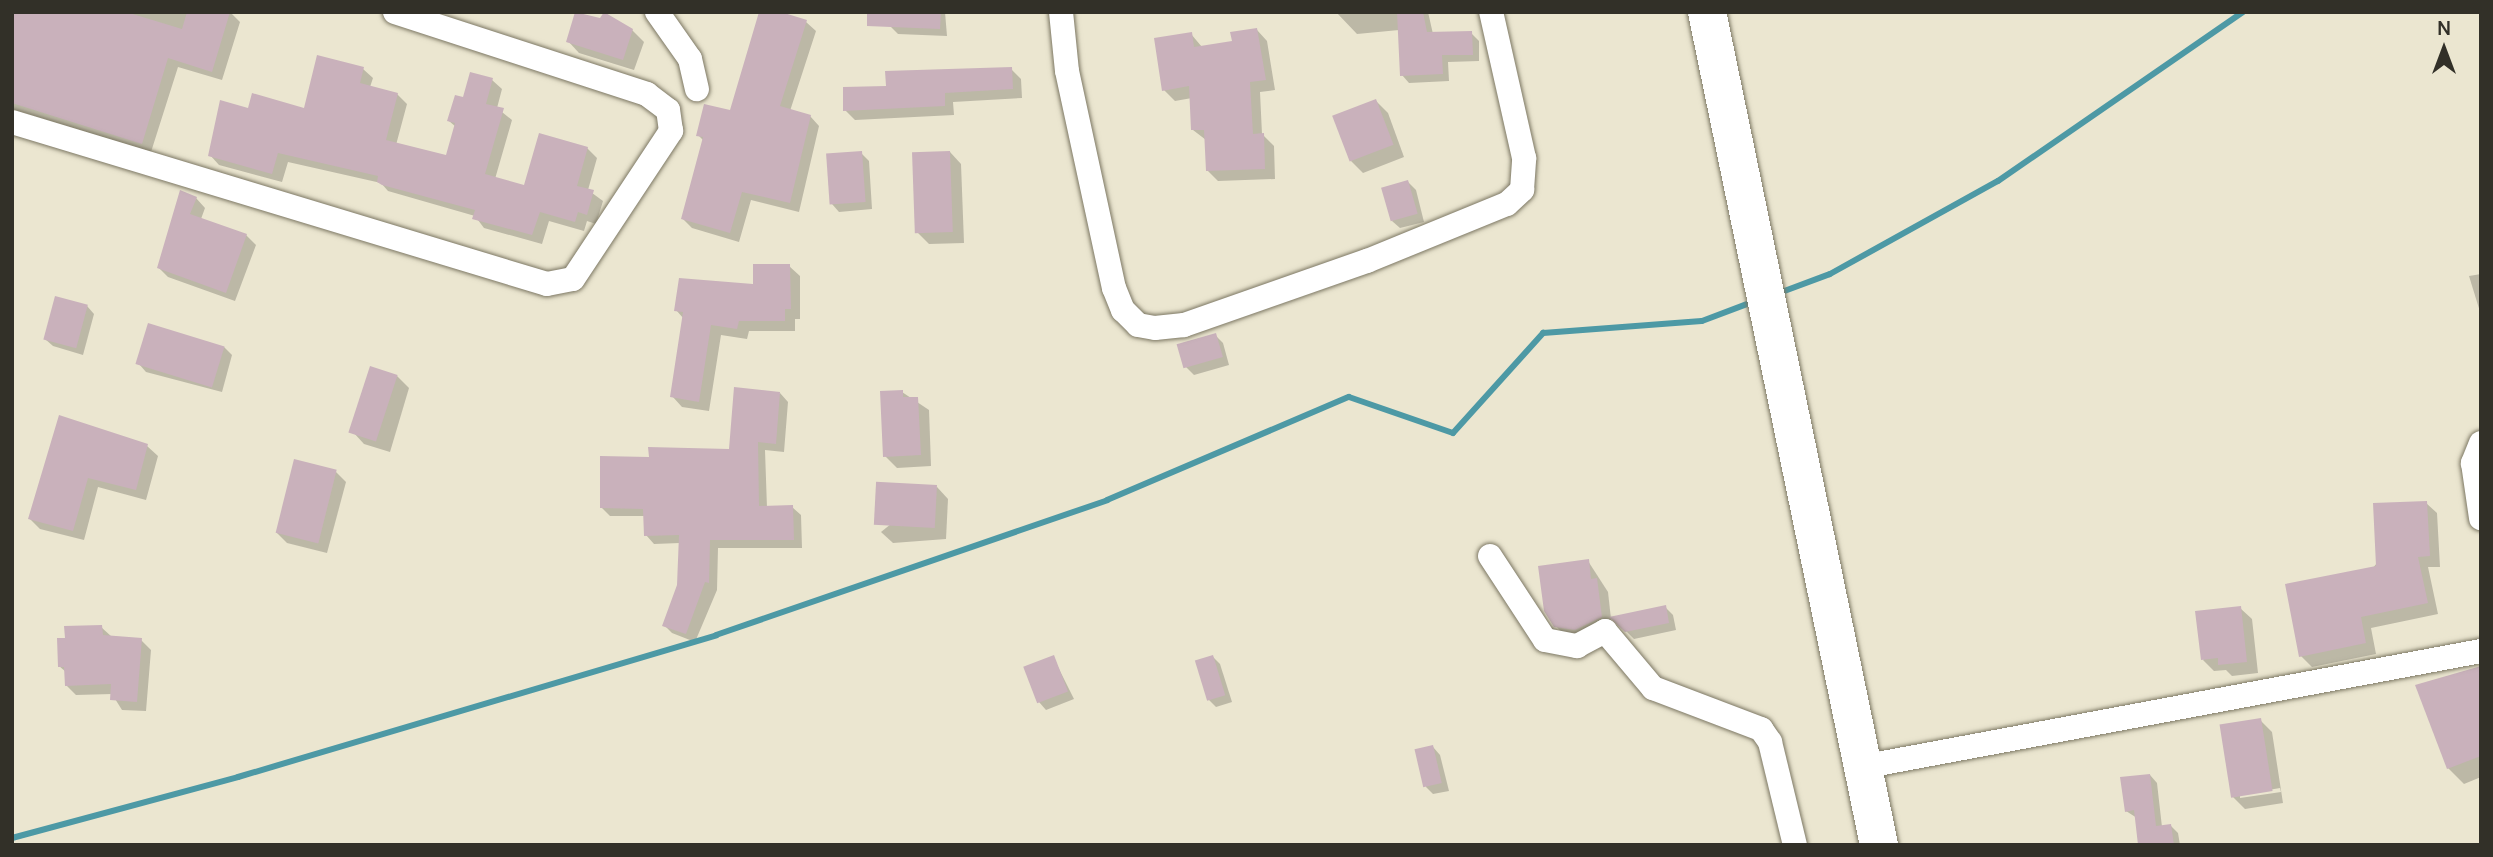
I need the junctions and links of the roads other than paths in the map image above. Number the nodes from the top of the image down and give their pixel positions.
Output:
1 (395, 12) edge
2 (657, 12) edge
3 (1061, 12) edge
4 (1491, 12) edge
5 (1707, 12) edge
6 (1730, 12) edge
7 (697, 89) dead end
8 (12, 122) edge
9 (2481, 443) edge
10 (2481, 518) edge
11 (1490, 556) dead end
12 (2481, 651) edge
13 (1883, 763) junction
14 (1796, 845) edge
15 (1879, 845) edge
16 (1900, 845) edge

1 - 8 street
2 - 7 street
3 - 4 street
5 - 15 main road
6 - 13 main road
9 - 10 street
11 - 14 street
12 - 13 street
13 - 16 main road

